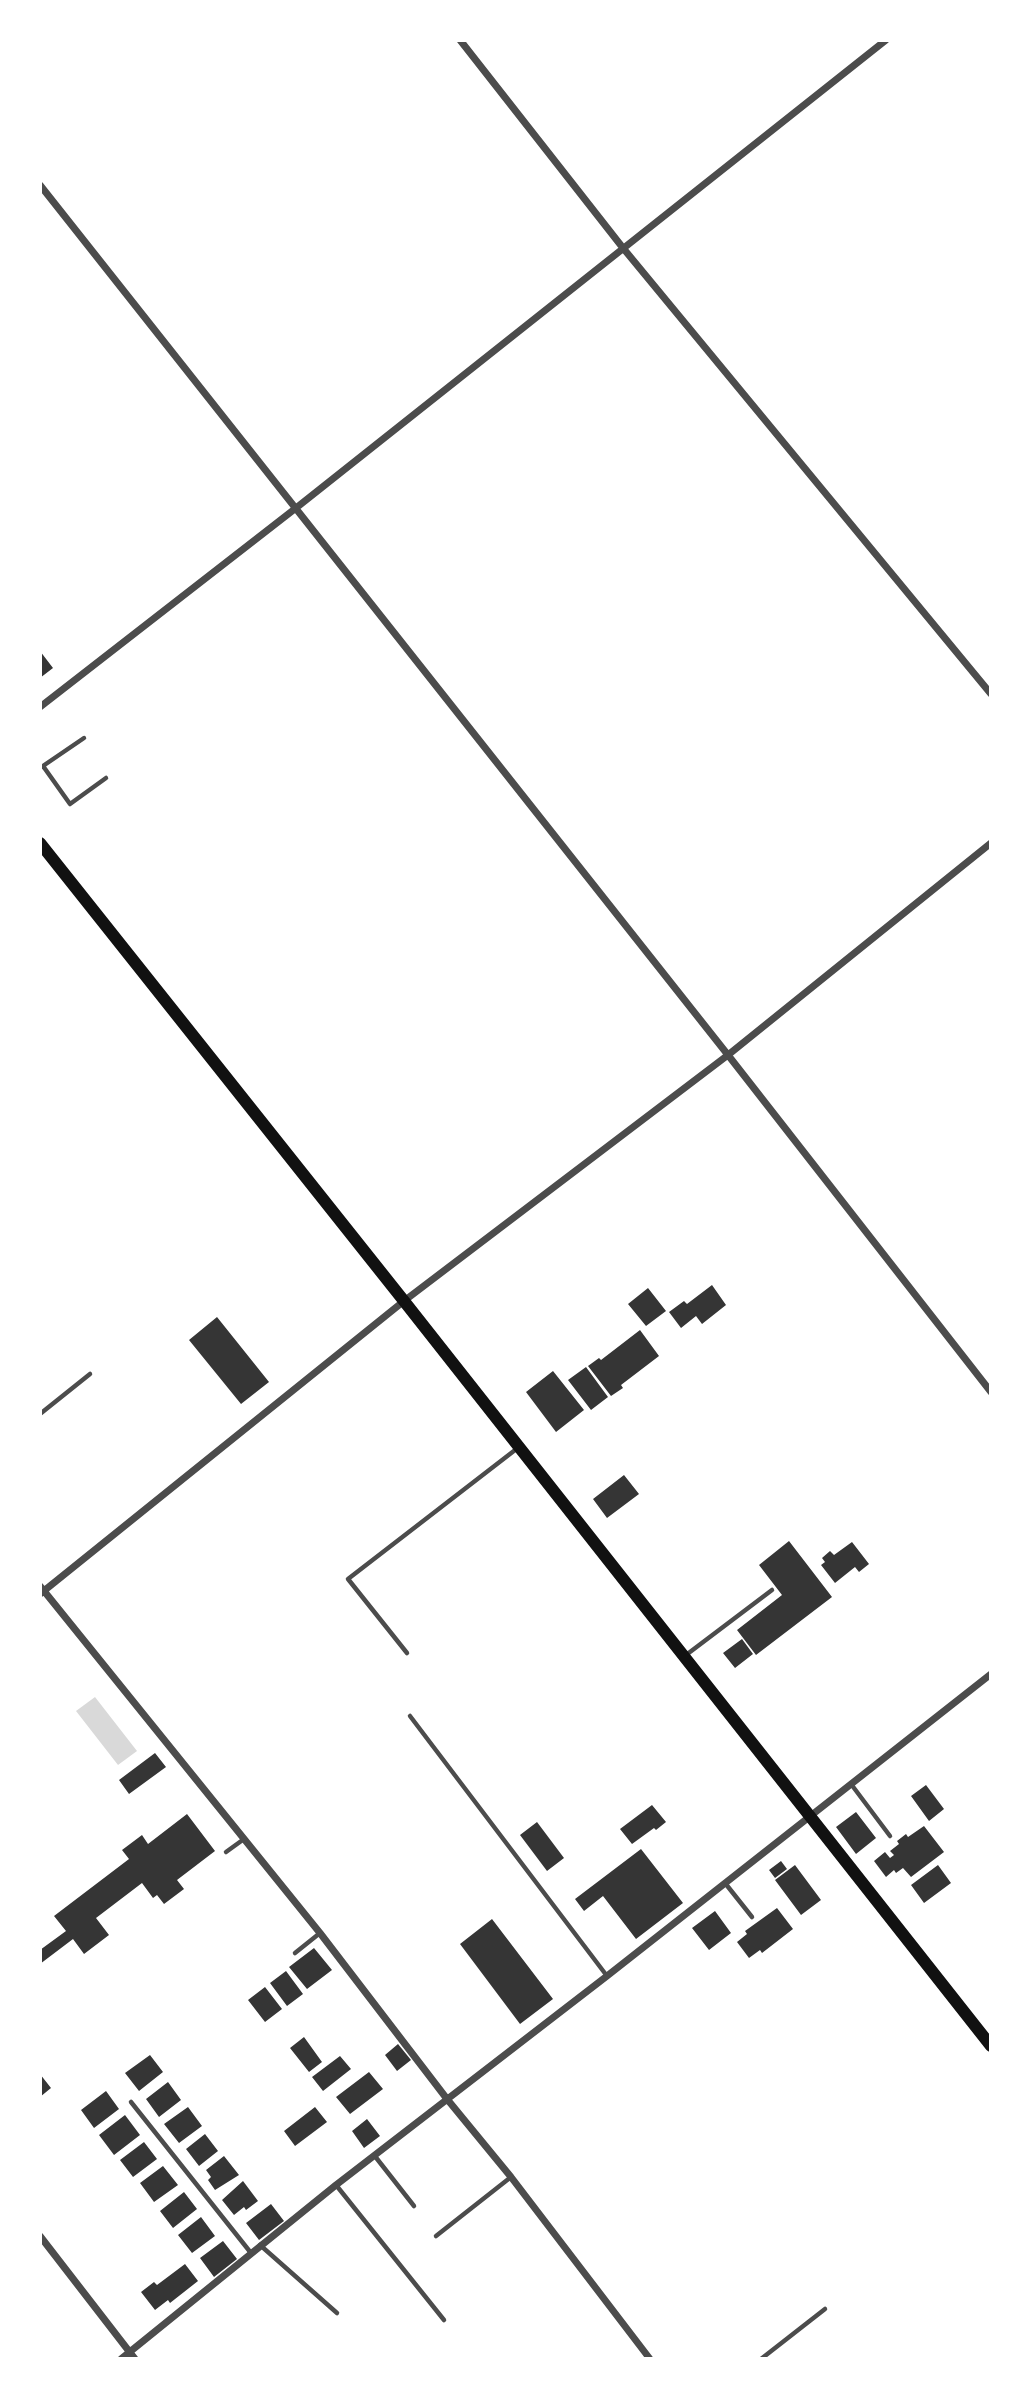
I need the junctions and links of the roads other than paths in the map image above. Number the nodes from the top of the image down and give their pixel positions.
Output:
1 (460, 40) edge
2 (886, 40) edge
3 (40, 185) edge
4 (624, 248) junction
5 (296, 508) junction
6 (991, 694) edge
7 (40, 707) edge
8 (84, 738) dead end
9 (42, 767) edge
10 (106, 778) dead end
11 (40, 843) edge
12 (991, 843) edge
13 (728, 1055) junction
14 (404, 1301) junction
15 (90, 1374) dead end
16 (991, 1392) edge
17 (40, 1414) edge
18 (519, 1447) junction
19 (772, 1590) dead end
20 (42, 1591) edge
21 (407, 1653) dead end
22 (683, 1657) junction
23 (991, 1674) edge
24 (410, 1716) dead end
25 (851, 1784) junction
26 (809, 1817) junction
27 (890, 1836) dead end
28 (244, 1839) junction
29 (226, 1852) dead end
30 (725, 1883) junction
31 (752, 1917) dead end
32 (320, 1933) junction
33 (295, 1953) dead end
34 (607, 1976) junction
35 (991, 2046) edge
36 (447, 2099) junction
37 (131, 2102) dead end
38 (374, 2155) junction
39 (511, 2177) junction
40 (336, 2185) junction
41 (414, 2206) dead end
42 (40, 2236) edge
43 (436, 2236) dead end
44 (260, 2245) junction
45 (251, 2253) junction
46 (825, 2309) dead end
47 (337, 2313) dead end
48 (444, 2320) dead end
49 (130, 2352) junction
50 (121, 2359) edge
51 (135, 2359) edge
52 (650, 2359) edge
53 (761, 2359) edge

1 - 4 street
2 - 4 street
3 - 5 street
4 - 5 street
4 - 6 street
5 - 7 street
5 - 13 street
8 - 9 lane
9 - 10 lane
11 - 14 main road
12 - 13 street
13 - 14 street
13 - 16 street
14 - 18 main road
14 - 20 street
15 - 17 lane
18 - 21 lane
18 - 22 main road
19 - 22 lane
20 - 28 street
22 - 26 main road
23 - 25 street
24 - 34 lane
25 - 26 street
25 - 27 lane
26 - 30 street
26 - 35 main road
28 - 29 lane
28 - 32 street
30 - 31 lane
30 - 34 street
32 - 33 lane
32 - 36 street
34 - 36 street
36 - 38 street
36 - 39 street
37 - 45 lane
38 - 40 street
38 - 41 lane
39 - 43 lane
39 - 52 street
40 - 44 street
40 - 48 lane
42 - 49 street
44 - 45 street
44 - 47 lane
45 - 49 street
46 - 53 lane
49 - 50 street
49 - 51 street

